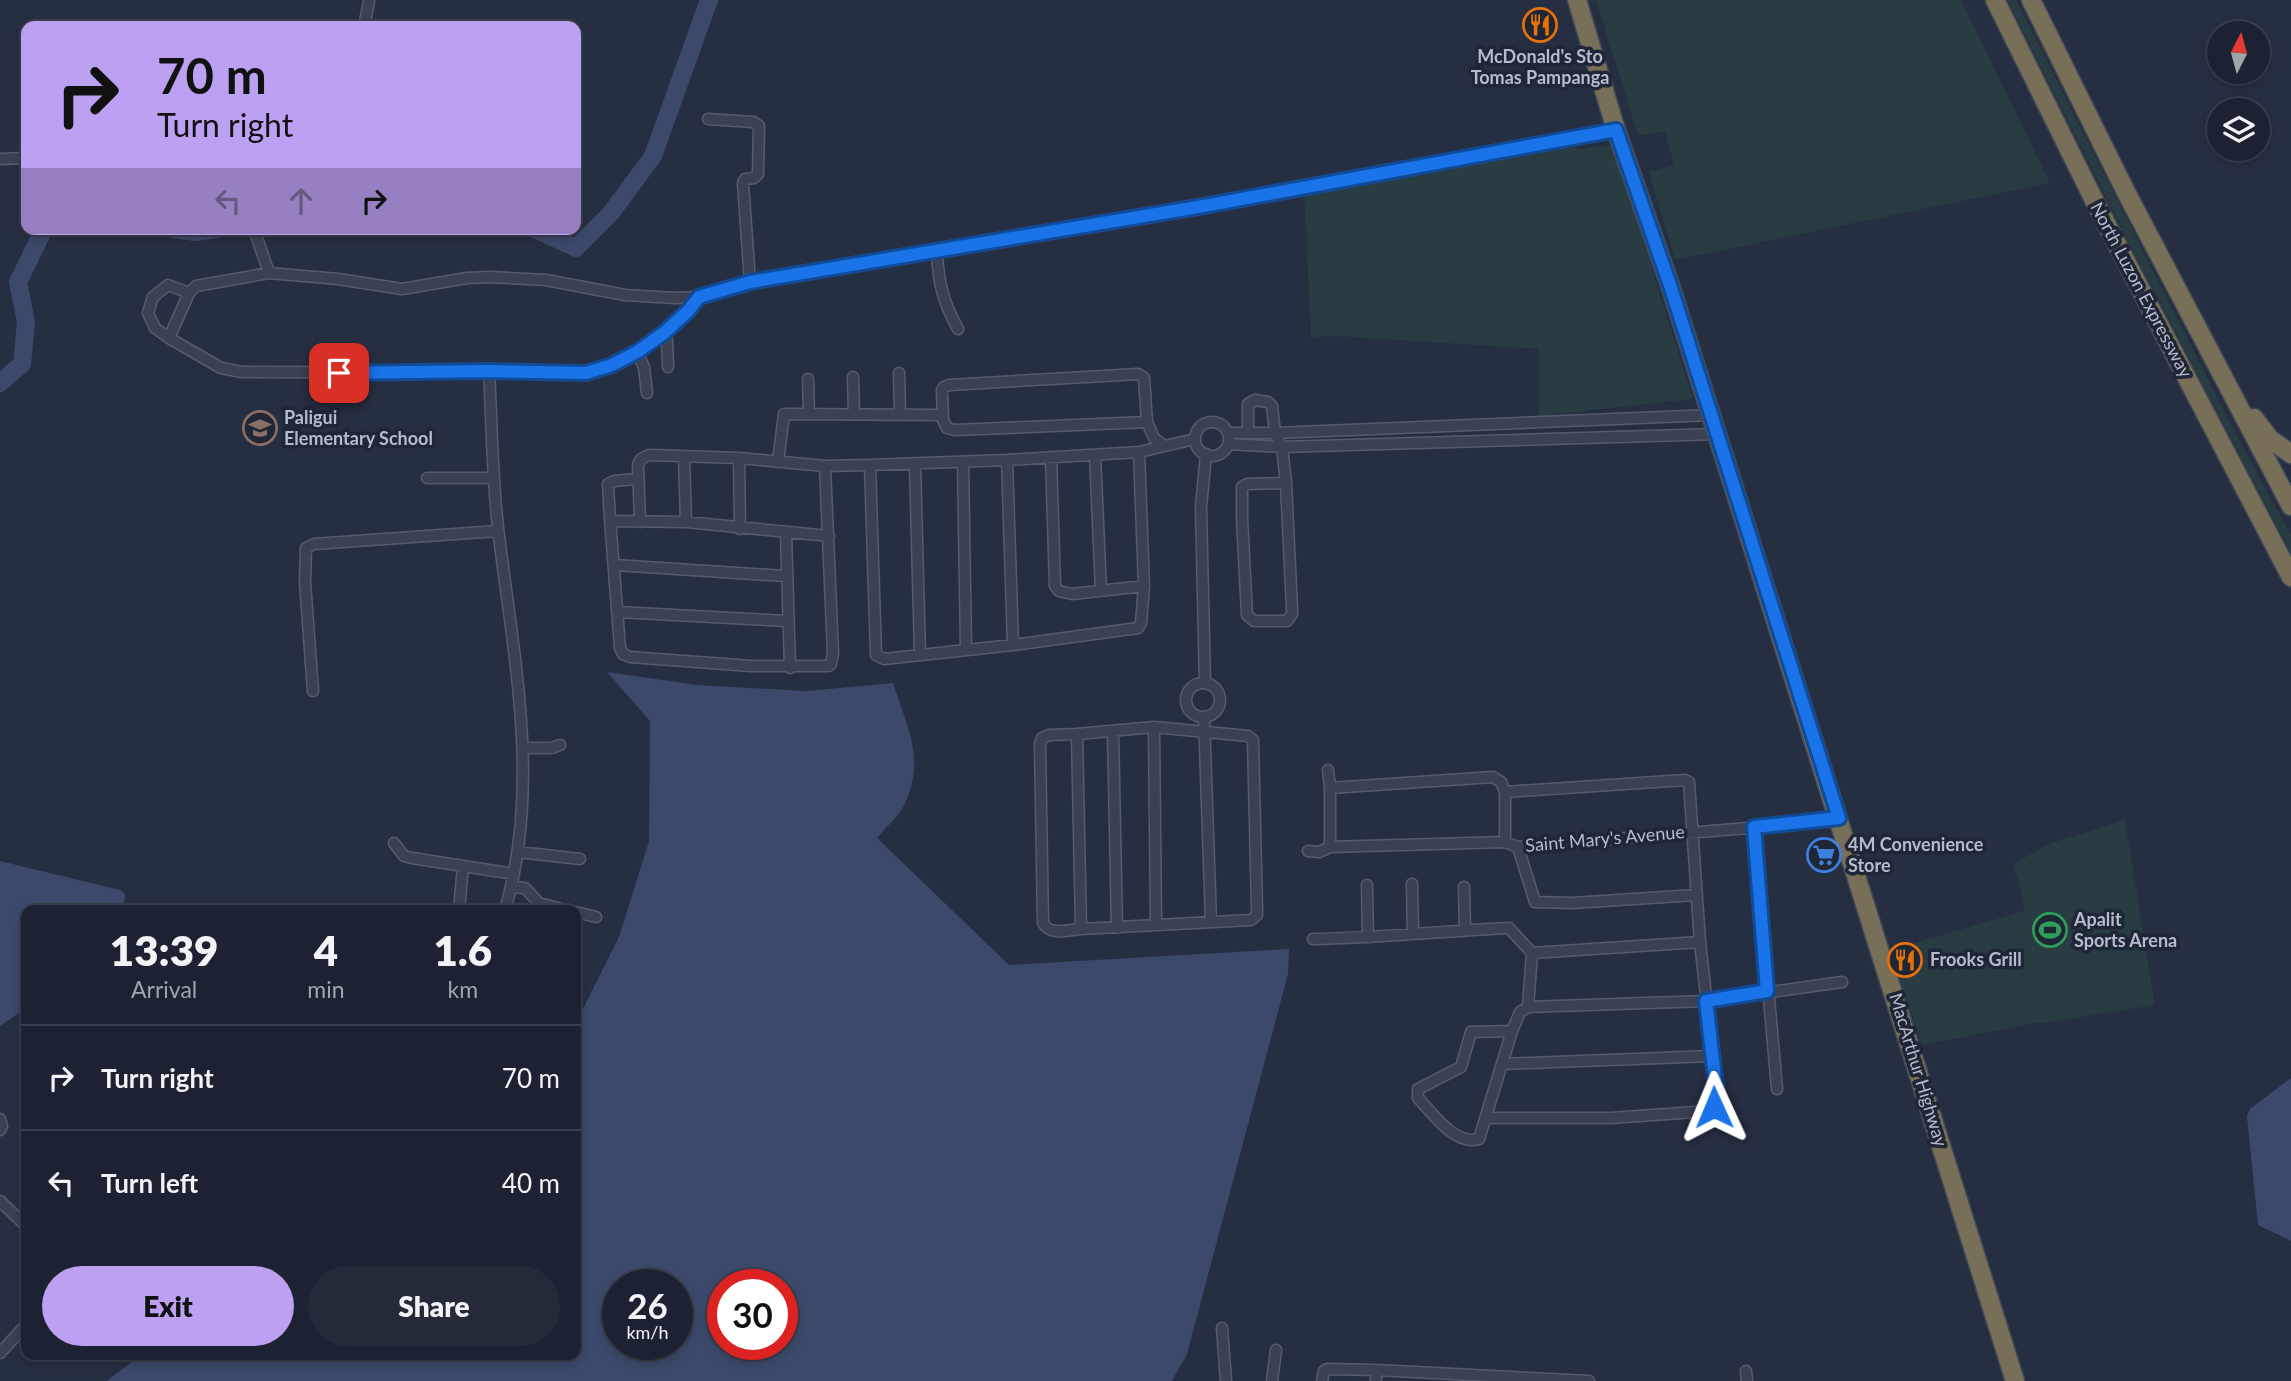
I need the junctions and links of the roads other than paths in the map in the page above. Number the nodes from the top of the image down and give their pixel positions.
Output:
1 (1577, 0) edge
2 (1995, 0) edge
3 (2031, 0) edge
4 (369, 2) dead end
5 (365, 21) edge
6 (708, 119) dead end
7 (1616, 130) junction
8 (21, 158) edge
9 (0, 159) edge
10 (256, 235) edge
11 (937, 251) junction
12 (269, 273) junction
13 (750, 282) junction
14 (189, 293) junction
15 (699, 297) junction
16 (958, 329) dead end
17 (664, 333) junction
18 (169, 338) junction
19 (637, 352) junction
20 (668, 366) dead end
21 (2218, 368) junction
22 (489, 371) junction
23 (899, 373) dead end
24 (853, 377) dead end
25 (808, 379) dead end
26 (647, 393) dead end
27 (809, 414) junction
28 (854, 414) junction
29 (900, 414) junction
30 (942, 415) junction
31 (1711, 415) junction
32 (1681, 417) junction
33 (1623, 419) junction
34 (1147, 422) junction
35 (1486, 425) junction
36 (1228, 433) junction
37 (1248, 433) junction
38 (1275, 433) junction
39 (1717, 434) junction
40 (1683, 435) junction
41 (1626, 437) junction
42 (1195, 439) junction
43 (1485, 441) junction
44 (1228, 444) junction
45 (1164, 446) junction
46 (1282, 447) junction
47 (1139, 452) junction
48 (1206, 454) junction
49 (2291, 454) edge
50 (1095, 455) junction
51 (684, 456) junction
52 (1051, 457) junction
53 (739, 458) junction
54 (1007, 460) junction
55 (778, 462) junction
56 (962, 462) junction
57 (915, 464) junction
58 (870, 465) junction
59 (825, 466) junction
60 (427, 478) dead end
61 (494, 478) junction
62 (637, 479) junction
63 (1286, 483) junction
64 (2291, 506) edge
65 (610, 519) junction
66 (640, 522) junction
67 (686, 522) junction
68 (740, 529) junction
69 (498, 531) junction
70 (786, 533) junction
71 (829, 536) junction
72 (615, 565) junction
73 (785, 576) junction
74 (2291, 577) edge
75 (1144, 586) junction
76 (1101, 591) junction
77 (618, 611) junction
78 (788, 621) junction
79 (1013, 645) junction
80 (966, 649) junction
81 (920, 654) junction
82 (790, 668) junction
83 (1205, 683) junction
84 (313, 691) dead end
85 (1204, 717) junction
86 (1154, 727) junction
87 (1114, 731) junction
88 (1203, 733) junction
89 (1077, 734) junction
90 (560, 745) dead end
91 (523, 748) junction
92 (1328, 770) dead end
93 (1330, 788) junction
94 (1505, 792) junction
95 (1839, 818) junction
96 (1754, 827) junction
97 (1692, 832) junction
98 (1505, 842) junction
99 (394, 843) dead end
100 (1330, 847) junction
101 (1518, 847) junction
102 (1308, 851) dead end
103 (519, 852) junction
104 (580, 859) dead end
105 (463, 866) junction
106 (514, 874) junction
107 (1412, 884) dead end
108 (1367, 886) dead end
109 (512, 887) junction
110 (1464, 887) dead end
111 (1696, 895) junction
112 (459, 905) edge
113 (507, 905) edge
114 (546, 905) edge
115 (581, 913) edge
116 (596, 917) dead end
117 (1211, 921) junction
118 (1156, 925) junction
119 (1117, 928) junction
120 (1081, 929) junction
121 (1465, 930) junction
122 (1413, 933) junction
123 (1368, 938) junction
124 (1313, 939) dead end
125 (1700, 942) junction
126 (1532, 953) junction
127 (1842, 982) dead end
128 (1767, 991) junction
129 (1706, 1001) junction
130 (1528, 1007) junction
131 (1512, 1031) junction
132 (1711, 1056) junction
133 (1502, 1064) junction
134 (1777, 1088) dead end
135 (1487, 1118) junction
136 (0, 1119) edge
137 (0, 1130) edge
138 (2, 1206) edge
139 (21, 1222) edge
140 (1222, 1328) dead end
141 (21, 1330) edge
142 (1276, 1350) dead end
143 (0, 1353) edge
144 (1376, 1375) edge
145 (1323, 1377) edge
146 (1434, 1377) edge
147 (1497, 1378) edge
148 (1546, 1380) edge
149 (1226, 1381) edge
150 (1272, 1381) edge
151 (1589, 1381) edge
152 (2015, 1381) edge

1 - 7 highway, MacArthur Highway
2 - 74 highway, North Luzon Expressway
3 - 21 highway, North Luzon Expressway
4 - 5 street
6 - 13 street
7 - 11 street
7 - 31 highway, MacArthur Highway
8 - 9 street
10 - 12 street
11 - 13 street
11 - 16 street
12 - 14 street
12 - 15 street
13 - 15 street
14 - 18 street
14 - 18 street
15 - 17 street
17 - 19 street
17 - 20 street
18 - 22 street
19 - 22 street
19 - 26 street
21 - 49 highway
21 - 64 highway, North Luzon Expressway
22 - 61 street
23 - 29 street
24 - 28 street
25 - 27 street
27 - 28 street
27 - 55 street
28 - 29 street
29 - 30 street
30 - 34 street
30 - 34 street
31 - 32 street
31 - 39 highway, MacArthur Highway
32 - 33 street
32 - 40 street
33 - 35 street
33 - 41 street
34 - 45 street
35 - 38 street
35 - 43 street
36 - 37 street
36 - 42 street
36 - 44 street
37 - 38 street
37 - 38 street
38 - 46 street
39 - 40 street
39 - 95 highway, MacArthur Highway
40 - 41 street
41 - 43 street
42 - 45 street
42 - 48 street
43 - 46 street
44 - 46 street
44 - 48 street
45 - 47 street
46 - 63 street
47 - 50 street
47 - 75 street
48 - 83 street
50 - 52 street
50 - 76 street
51 - 53 street
51 - 62 street
51 - 67 street
52 - 54 street
52 - 76 street
53 - 55 street
53 - 68 street
54 - 56 street
54 - 79 street
55 - 59 street
56 - 57 street
56 - 80 street
57 - 58 street
57 - 81 street
58 - 59 street
58 - 81 street
59 - 71 street
60 - 61 street
61 - 69 street
62 - 65 street
62 - 66 street
63 - 63 street
65 - 66 street
65 - 72 street
66 - 67 street
67 - 68 street
68 - 70 street
69 - 84 street
69 - 91 street
70 - 71 street
70 - 73 street
71 - 82 street
72 - 73 street
72 - 77 street
73 - 78 street
75 - 76 street
75 - 79 street
77 - 78 street
77 - 82 street
78 - 82 street
79 - 80 street
80 - 81 street
83 - 85 street
83 - 85 street
85 - 88 street
86 - 87 street
86 - 88 street
86 - 118 street
87 - 89 street
87 - 119 street
88 - 117 street
88 - 117 street
89 - 120 street
89 - 120 street
90 - 91 street
91 - 103 street
92 - 93 street
93 - 94 street
93 - 100 street
94 - 97 street
94 - 98 street
95 - 96 street, Saint Mary's Avenue
95 - 152 highway, MacArthur Highway
96 - 97 street, Saint Mary's Avenue
96 - 128 street
97 - 101 street, Saint Mary's Avenue
97 - 111 street
98 - 100 street, Saint Mary's Avenue
98 - 101 street, Saint Mary's Avenue
99 - 105 street
100 - 102 street, Saint Mary's Avenue
101 - 111 street
103 - 104 street
103 - 106 street
105 - 106 street
105 - 112 street
106 - 109 street
107 - 122 street
108 - 123 street
109 - 113 street
109 - 114 street
110 - 121 street
111 - 125 street
115 - 116 street
117 - 118 street
118 - 119 street
119 - 120 street
121 - 122 street
121 - 126 street
122 - 123 street
123 - 124 street
125 - 126 street
125 - 129 street
126 - 130 street
127 - 128 street
128 - 129 street
128 - 134 street
129 - 130 street
129 - 132 street
130 - 131 street
131 - 133 street
131 - 135 street
132 - 133 street
132 - 135 street
133 - 135 street
136 - 137 street
138 - 139 street
140 - 149 street
141 - 143 street
142 - 150 street
144 - 145 street
144 - 146 street
146 - 147 street
147 - 148 street
148 - 151 street

